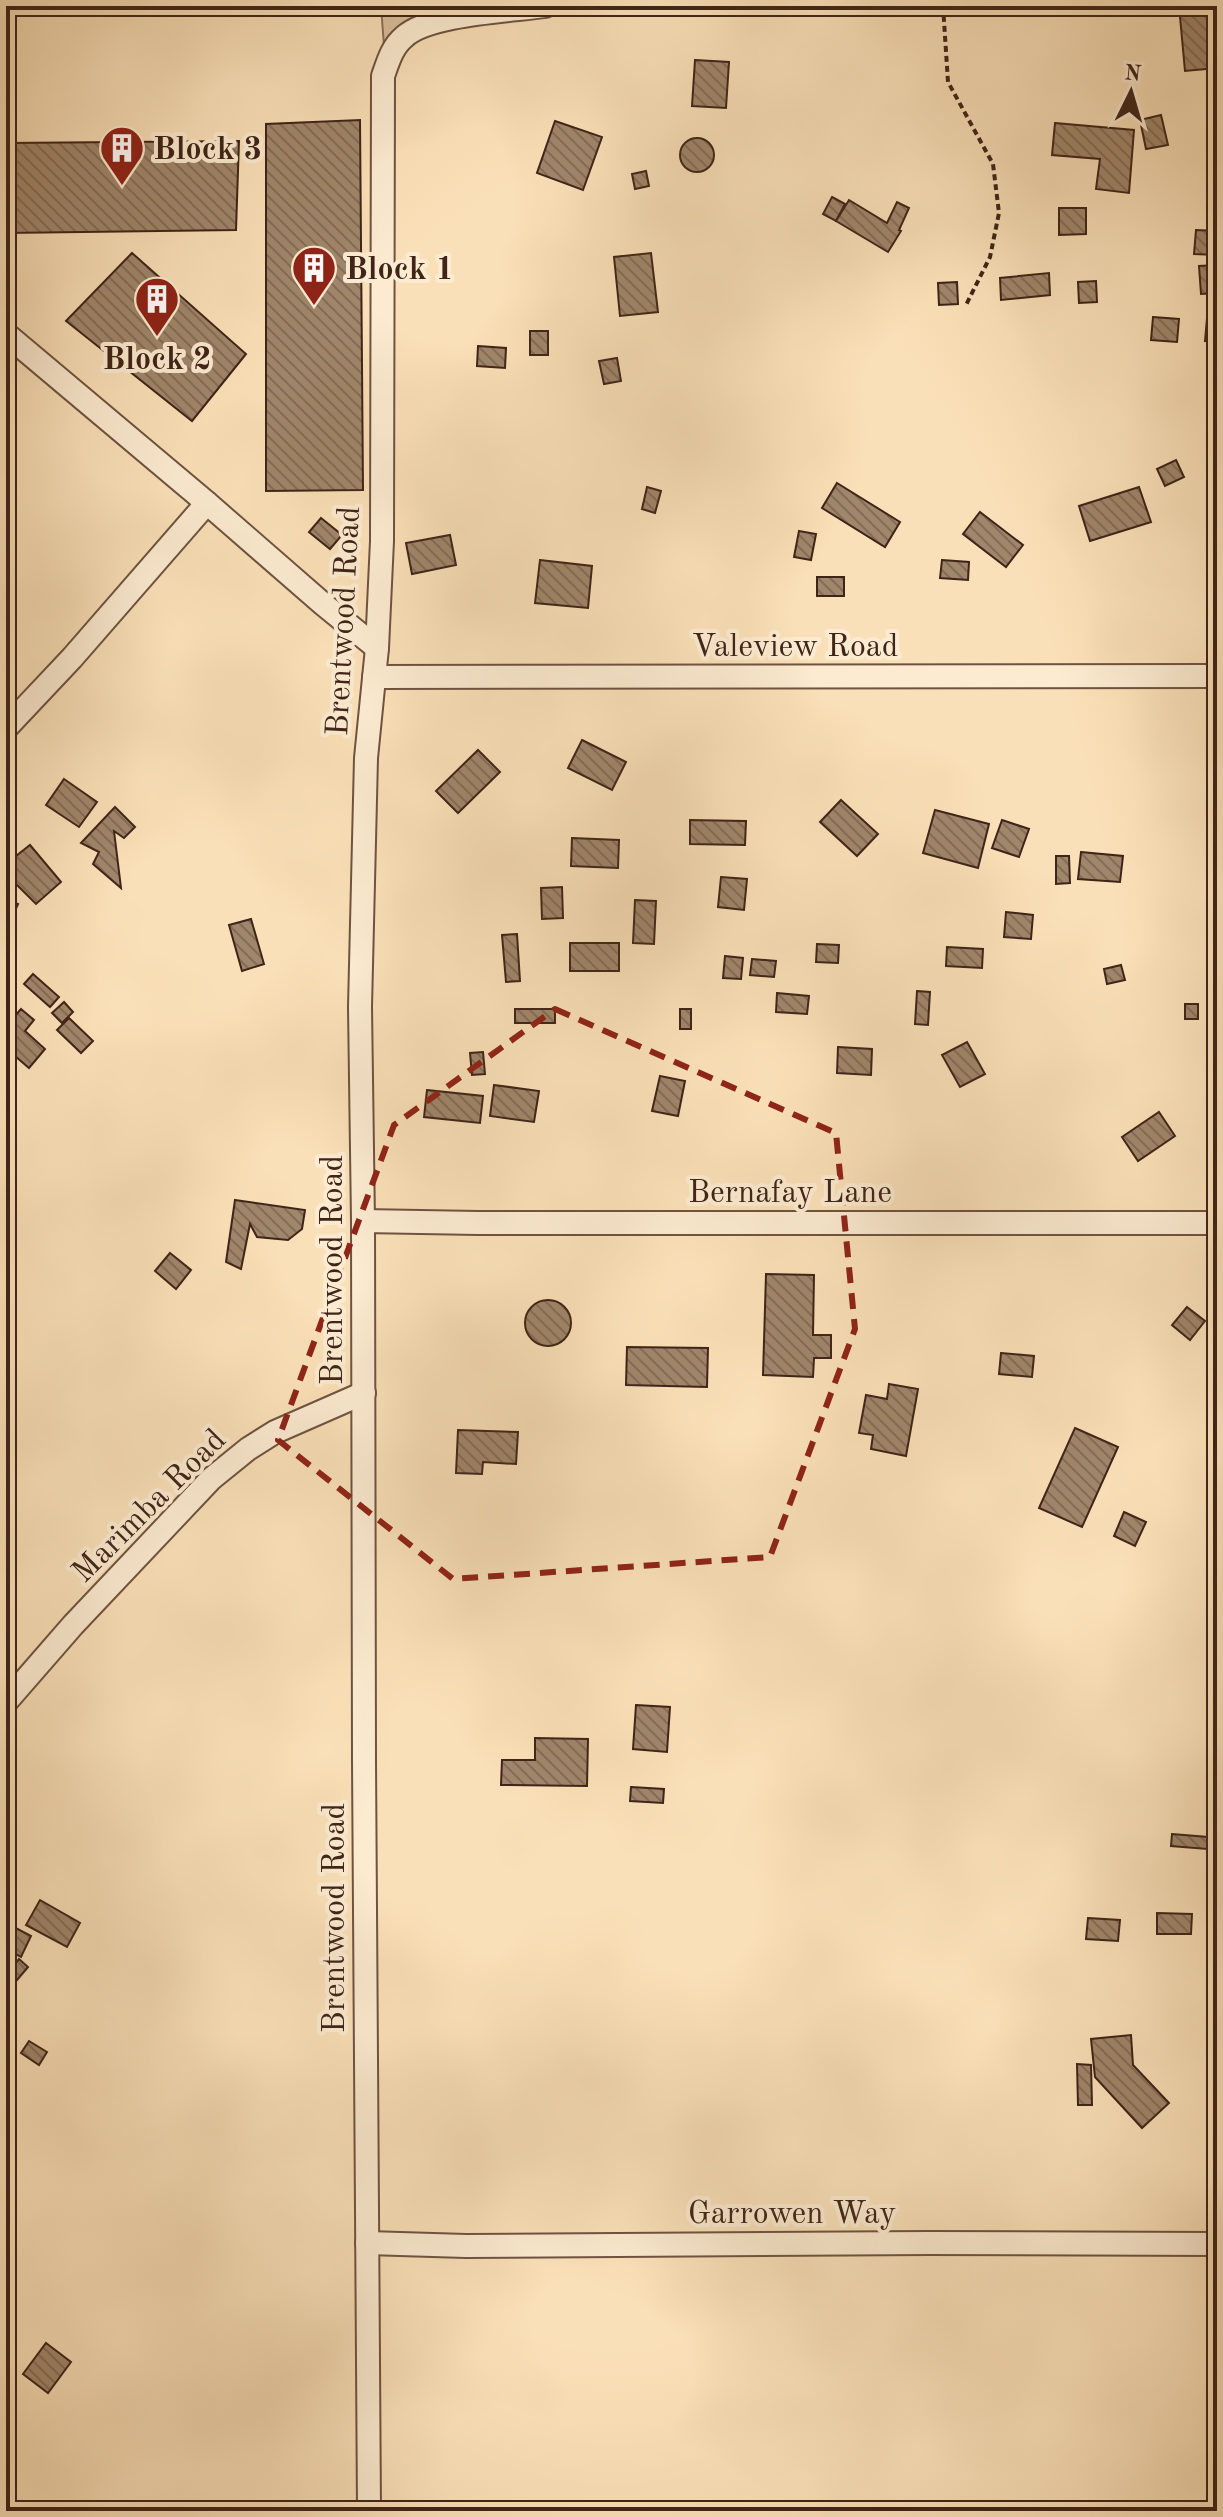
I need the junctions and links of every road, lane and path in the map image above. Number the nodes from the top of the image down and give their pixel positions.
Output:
1 (545, 6) edge
2 (943, 6) edge
3 (965, 307) dead end
4 (6, 334) edge
5 (207, 503) junction
6 (377, 648) junction
7 (1217, 676) edge
8 (374, 677) junction
9 (6, 728) edge
10 (363, 1221) junction
11 (1217, 1223) edge
12 (364, 1393) junction
13 (6, 1702) edge
14 (367, 2243) junction
15 (1217, 2244) edge
16 (369, 2511) edge

1 - 6 street, Brentwood Road
2 - 3 path
4 - 5 street
5 - 6 street
5 - 9 street
6 - 8 street, Brentwood Road
7 - 8 street, Valeview Road
8 - 10 street, Brentwood Road
10 - 11 street, Bernafay Lane
10 - 12 street, Brentwood Road
12 - 13 street, Marimba Road
12 - 14 street, Brentwood Road
14 - 15 street, Garrowen Way
14 - 16 street, Brentwood Road

